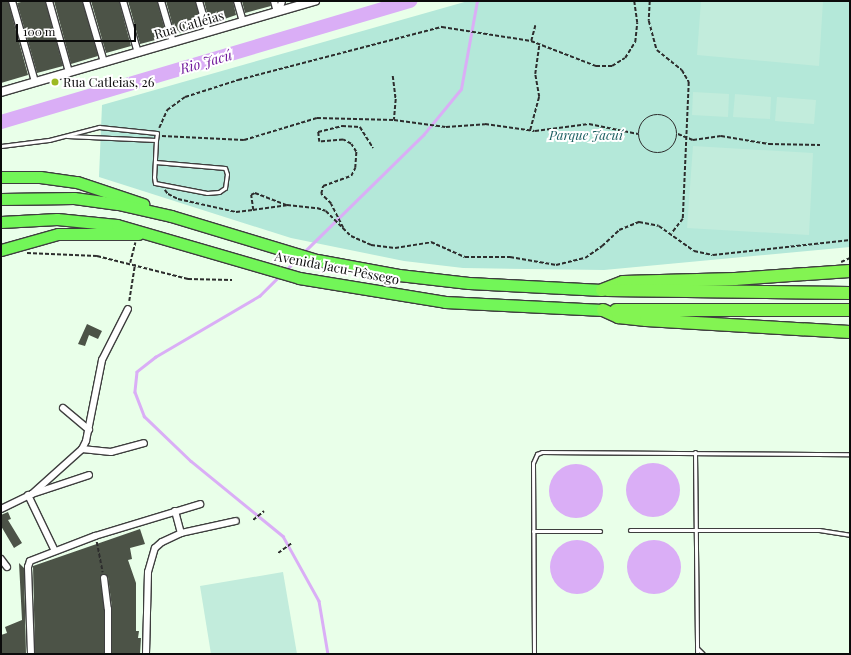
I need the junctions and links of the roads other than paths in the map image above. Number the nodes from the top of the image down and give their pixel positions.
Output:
1 (12, 1) edge
2 (49, 1) edge
3 (86, 1) edge
4 (123, 1) edge
5 (162, 1) edge
6 (199, 1) edge
7 (237, 1) edge
8 (274, 1) edge
9 (282, 1) edge
10 (315, 1) edge
11 (278, 12) junction
12 (243, 22) junction
13 (208, 32) junction
14 (173, 42) junction
15 (138, 53) junction
16 (104, 62) junction
17 (69, 72) junction
18 (35, 82) junction
19 (1, 92) edge
20 (65, 136) junction
21 (156, 140) junction
22 (1, 146) edge
23 (155, 162) junction
24 (1, 177) edge
25 (1, 199) edge
26 (171, 216) junction
27 (2, 222) edge
28 (157, 235) junction
29 (6, 248) edge
30 (850, 271) edge
31 (602, 290) junction
32 (850, 293) edge
33 (128, 309) road end
34 (602, 310) junction
35 (850, 310) edge
36 (850, 332) edge
37 (64, 408) dead end
38 (89, 430) junction
39 (144, 443) dead end
40 (82, 449) junction
41 (695, 452) junction
42 (850, 454) edge
43 (89, 475) dead end
44 (30, 494) junction
45 (200, 504) dead end
46 (1, 509) edge
47 (175, 512) junction
48 (236, 521) dead end
49 (695, 529) junction
50 (630, 530) dead end
51 (533, 531) junction
52 (600, 531) dead end
53 (181, 533) junction
54 (850, 535) edge
55 (55, 551) junction
56 (1, 559) edge
57 (7, 567) dead end
58 (104, 578) road end
59 (697, 648) junction
60 (31, 654) edge
61 (108, 654) edge
62 (146, 654) edge
63 (534, 654) edge
64 (697, 654) edge
65 (703, 654) edge

1 - 18 street
2 - 17 street
3 - 16 street
4 - 15 street
5 - 14 street
6 - 13 street
7 - 12 street
8 - 11 street
9 - 11 street
10 - 11 street, Rua Catléias
11 - 12 street, Rua Catléias
12 - 13 street, Rua Catléias
13 - 14 street, Rua Catléias
14 - 15 street, Rua Catléias
15 - 16 street, Rua Catléias
16 - 17 street, Rua Catléias
17 - 18 street, Rua Catléias
18 - 19 street, Rua Catléias
20 - 21 lane
20 - 21 lane
20 - 22 lane
21 - 23 lane
23 - 23 lane
24 - 26 highway
25 - 26 highway, Avenida Jacu-Pêssego
26 - 31 highway, Avenida Jacu-Pêssego
27 - 28 highway, Avenida Jacu-Pêssego
28 - 29 highway
28 - 34 highway, Avenida Jacu-Pêssego
30 - 31 highway
31 - 32 highway
33 - 38 street
34 - 35 highway
34 - 36 highway
37 - 38 street
38 - 40 street
39 - 40 street
40 - 44 street
41 - 42 lane
41 - 49 lane
41 - 51 lane
43 - 44 street
44 - 46 street
44 - 55 street
45 - 47 street
47 - 53 street
47 - 55 street
48 - 53 street
49 - 50 lane
49 - 54 lane
49 - 59 lane
51 - 52 lane
51 - 63 lane
53 - 62 street
55 - 60 street
56 - 57 street
58 - 61 street
59 - 64 lane
59 - 65 lane

